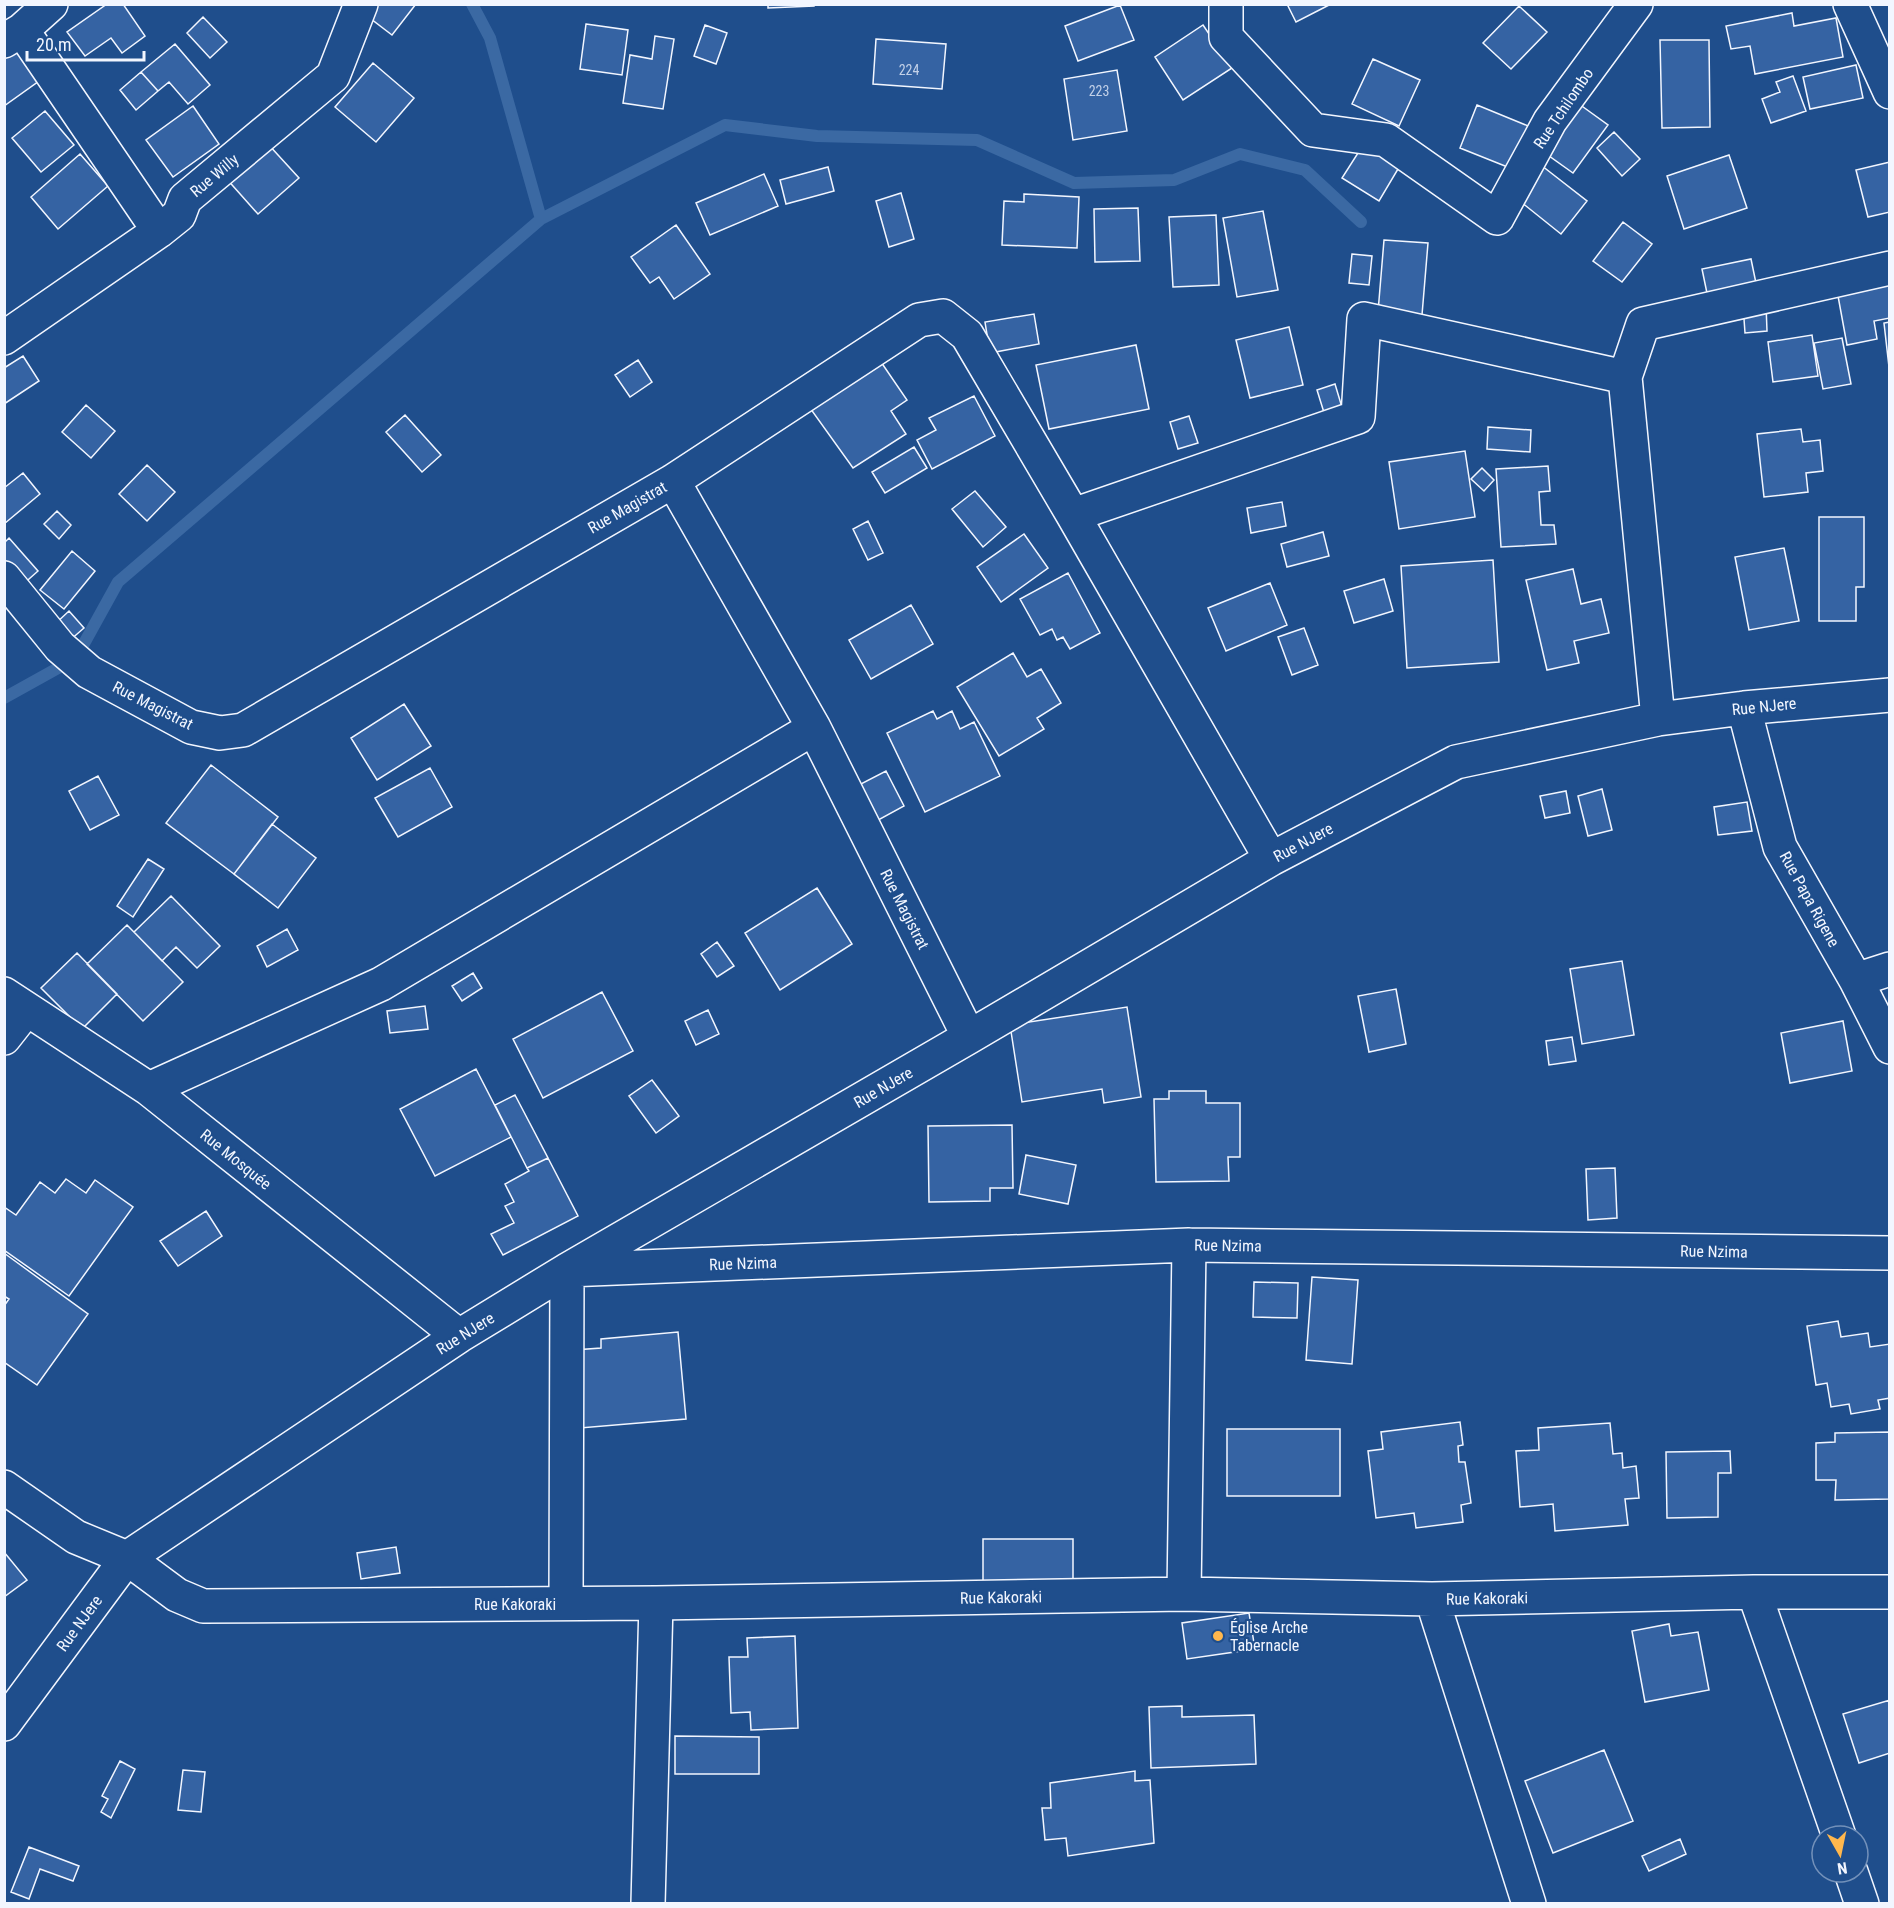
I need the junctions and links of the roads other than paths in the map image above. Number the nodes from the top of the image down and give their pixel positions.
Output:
1 (51, 4) edge
2 (361, 4) edge
3 (1226, 4) edge
4 (1636, 4) edge
5 (1850, 4) edge
6 (13, 36) edge
7 (1890, 92) edge
8 (159, 231) junction
9 (1890, 268) edge
10 (4, 338) edge
11 (1625, 377) junction
12 (673, 481) junction
13 (1073, 515) junction
14 (4, 578) edge
15 (1890, 695) edge
16 (1744, 708) junction
17 (1658, 719) junction
18 (814, 728) junction
19 (1271, 859) junction
20 (1890, 969) edge
21 (1856, 980) junction
22 (15, 1002) edge
23 (4, 1038) edge
24 (969, 1038) junction
25 (1890, 1047) edge
26 (149, 1089) junction
27 (1189, 1245) junction
28 (1890, 1253) edge
29 (567, 1270) junction
30 (459, 1336) junction
31 (4, 1487) edge
32 (127, 1558) junction
33 (1754, 1592) junction
34 (1890, 1592) edge
35 (1184, 1594) junction
36 (1432, 1599) junction
37 (566, 1603) junction
38 (656, 1603) junction
39 (4, 1724) edge
40 (1835, 1824) edge
41 (1855, 1884) edge
42 (648, 1904) edge
43 (1529, 1904) edge
44 (1862, 1904) edge

1 - 6 street
2 - 8 street, Rue Willy
3 - 4 street, Rue Tchilombo
5 - 7 street
6 - 8 street
8 - 10 street, Rue Willy
9 - 11 street
11 - 13 street
11 - 17 street
12 - 13 street
12 - 14 street, Rue Magistrat
12 - 18 street, Rue Magistrat
13 - 19 street
15 - 16 street, Rue NJere
16 - 17 street, Rue NJere
16 - 21 street, Rue Papa Rigene
17 - 19 street, Rue NJere
18 - 24 street, Rue Magistrat
18 - 26 street
19 - 24 street, Rue NJere
20 - 21 street
21 - 25 street, Rue Papa Rigene
22 - 23 street
22 - 26 street, Rue Mosquée
24 - 29 street, Rue NJere
26 - 30 street, Rue Mosquée
27 - 28 street, Rue Nzima
27 - 29 street, Rue Nzima
27 - 35 street
29 - 30 street, Rue NJere
29 - 37 street
30 - 32 street, Rue NJere
31 - 32 street, Rue Kakoraki
32 - 37 street, Rue Kakoraki
32 - 39 street, Rue NJere
33 - 34 street, Rue Kakoraki
33 - 36 street, Rue Kakoraki
33 - 40 street
35 - 36 street, Rue Kakoraki
35 - 38 street, Rue Kakoraki
36 - 43 street
37 - 38 street, Rue Kakoraki
38 - 42 street
41 - 44 street

